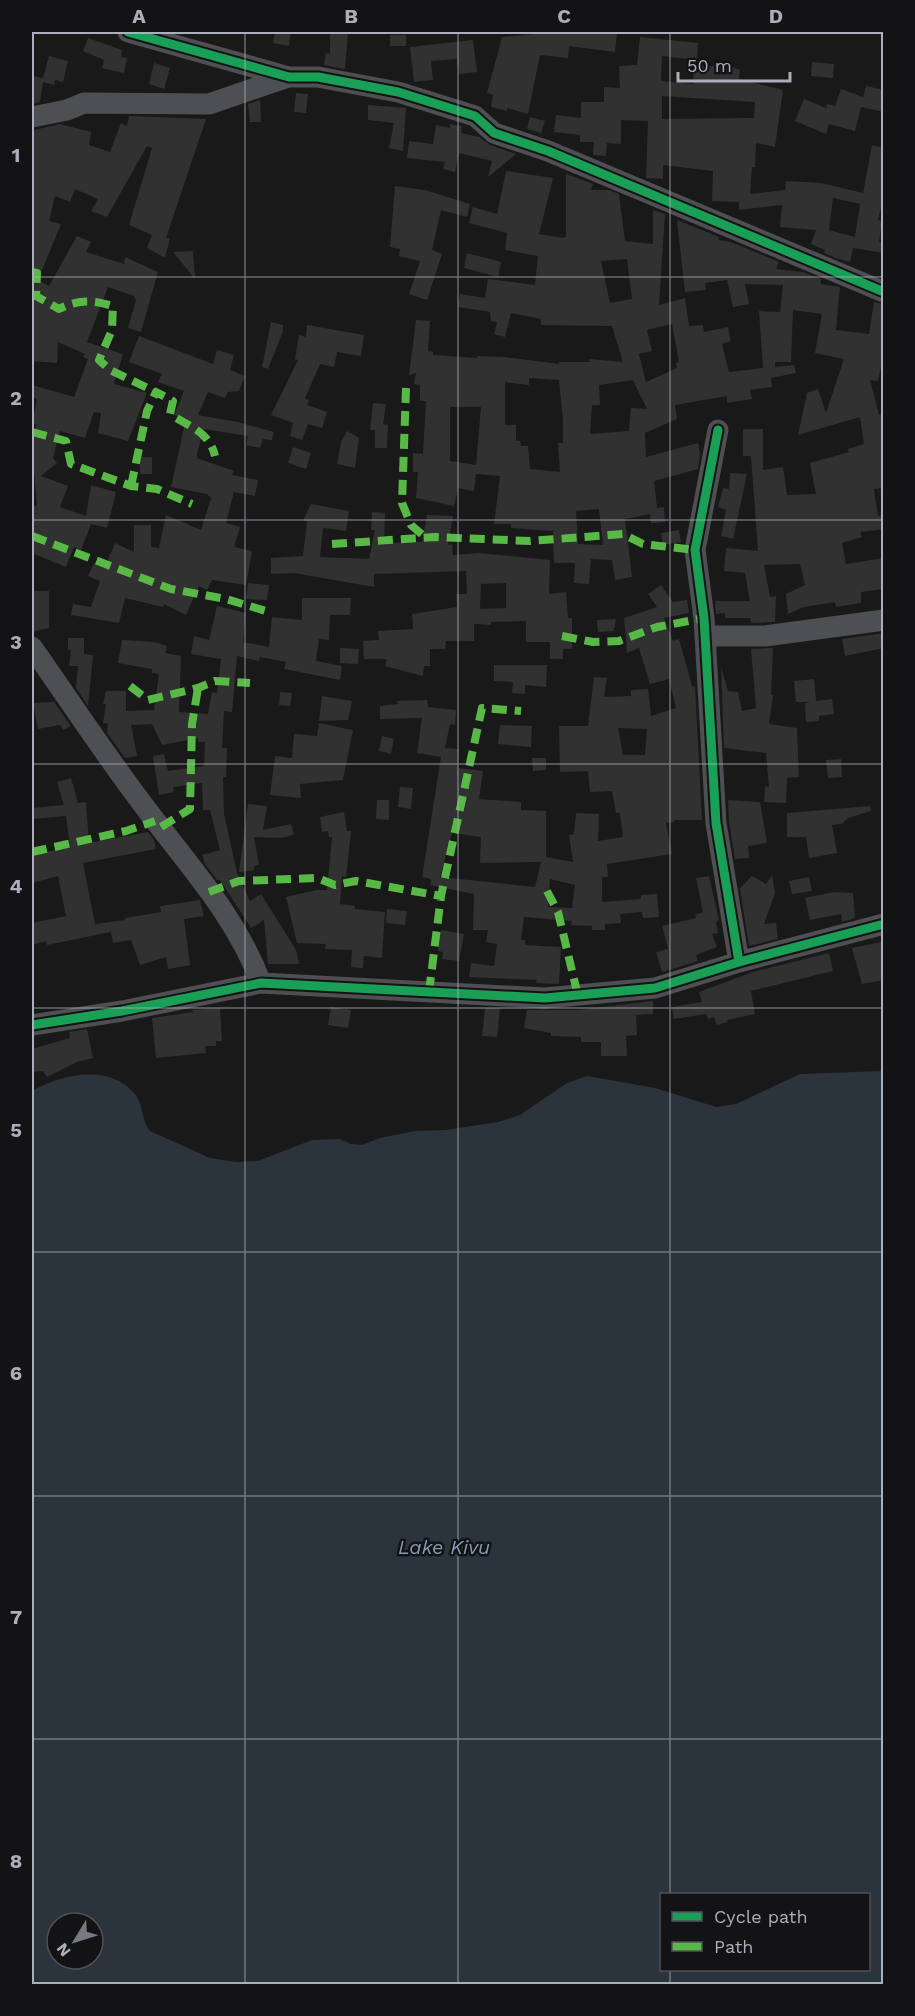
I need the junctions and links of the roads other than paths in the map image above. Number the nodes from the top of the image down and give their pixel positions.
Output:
1 (128, 32) edge
2 (288, 77) junction
3 (32, 117) edge
4 (884, 292) edge
5 (718, 430) dead end
6 (884, 620) edge
7 (705, 636) junction
8 (32, 647) edge
9 (884, 924) edge
10 (739, 962) junction
11 (261, 983) junction
12 (32, 1025) edge

1 - 2 street
2 - 3 street
2 - 4 street
5 - 7 street
6 - 7 street
7 - 10 street
8 - 11 street
9 - 10 street
10 - 11 street
11 - 12 street

